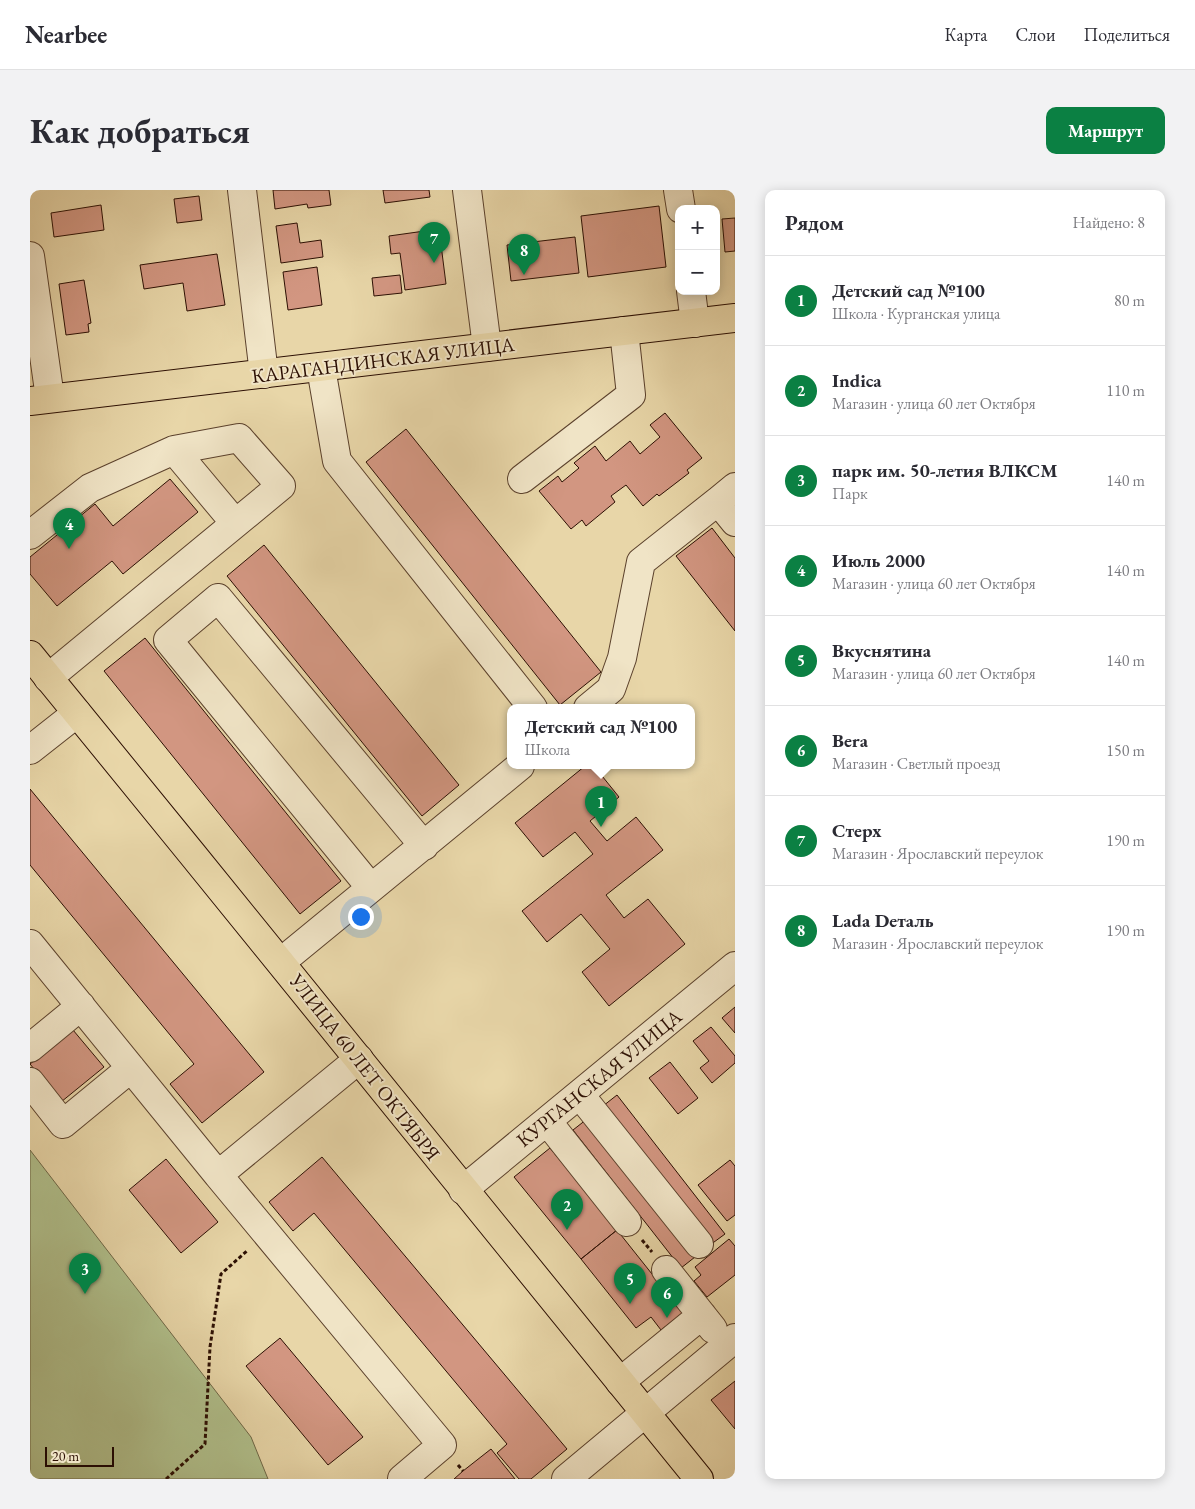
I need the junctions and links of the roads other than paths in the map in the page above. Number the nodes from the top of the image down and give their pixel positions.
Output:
1 (242, 190) edge
2 (467, 190) edge
3 (678, 190) edge
4 (680, 205) edge
5 (30, 256) edge
6 (691, 295) edge
7 (735, 318) edge
8 (694, 323) junction
9 (624, 331) junction
10 (488, 347) junction
11 (321, 368) junction
12 (264, 374) junction
13 (40, 400) edge
14 (174, 450) junction
15 (522, 479) dead end
16 (726, 494) edge
17 (735, 522) edge
18 (235, 523) junction
19 (33, 526) edge
20 (30, 656) edge
21 (48, 678) junction
22 (530, 704) edge
23 (593, 704) edge
24 (77, 713) junction
25 (30, 750) edge
26 (516, 769) edge
27 (424, 846) junction
28 (371, 888) junction
29 (30, 944) edge
30 (281, 962) junction
31 (735, 966) edge
32 (80, 1006) junction
33 (30, 1048) edge
34 (359, 1059) junction
35 (131, 1068) junction
36 (30, 1082) edge
37 (580, 1095) junction
38 (547, 1122) junction
39 (218, 1175) junction
40 (463, 1190) junction
41 (627, 1222) road end
42 (699, 1244) dead end
43 (666, 1270) road end
44 (702, 1315) junction
45 (731, 1342) edge
46 (620, 1382) junction
47 (645, 1412) junction
48 (402, 1479) edge
49 (566, 1479) edge
50 (699, 1479) edge

1 - 12 street
2 - 10 street
3 - 4 street
5 - 13 street
6 - 8 street
7 - 8 main road, КАРАГАНДИНСКАЯ УЛИЦА
8 - 9 main road, КАРАГАНДИНСКАЯ УЛИЦА
9 - 10 main road, КАРАГАНДИНСКАЯ УЛИЦА
9 - 15 street
10 - 11 main road, КАРАГАНДИНСКАЯ УЛИЦА
11 - 12 main road, КАРАГАНДИНСКАЯ УЛИЦА
11 - 22 street
12 - 13 main road, КАРАГАНДИНСКАЯ УЛИЦА
14 - 18 street
14 - 18 street
14 - 19 street
16 - 17 street
16 - 23 street
18 - 21 street
20 - 21 main road, УЛИЦА 60 ЛЕТ ОКТЯБРЯ
21 - 24 main road, УЛИЦА 60 ЛЕТ ОКТЯБРЯ
24 - 25 street
24 - 30 main road, УЛИЦА 60 ЛЕТ ОКТЯБРЯ
26 - 27 street
27 - 28 street
27 - 28 street
28 - 30 street
29 - 32 street
30 - 34 main road, УЛИЦА 60 ЛЕТ ОКТЯБРЯ
31 - 37 street, КУРГАНСКАЯ УЛИЦА
32 - 33 street
32 - 35 street
34 - 39 street
34 - 40 main road, УЛИЦА 60 ЛЕТ ОКТЯБРЯ
35 - 36 street
35 - 39 street
37 - 38 street, КУРГАНСКАЯ УЛИЦА
37 - 42 street
38 - 40 street, КУРГАНСКАЯ УЛИЦА
38 - 41 street
39 - 48 street
40 - 46 main road, УЛИЦА 60 ЛЕТ ОКТЯБРЯ
43 - 44 street
44 - 45 street
44 - 46 street
45 - 47 street
46 - 47 main road, УЛИЦА 60 ЛЕТ ОКТЯБРЯ
47 - 49 street
47 - 50 main road, УЛИЦА 60 ЛЕТ ОКТЯБРЯ

